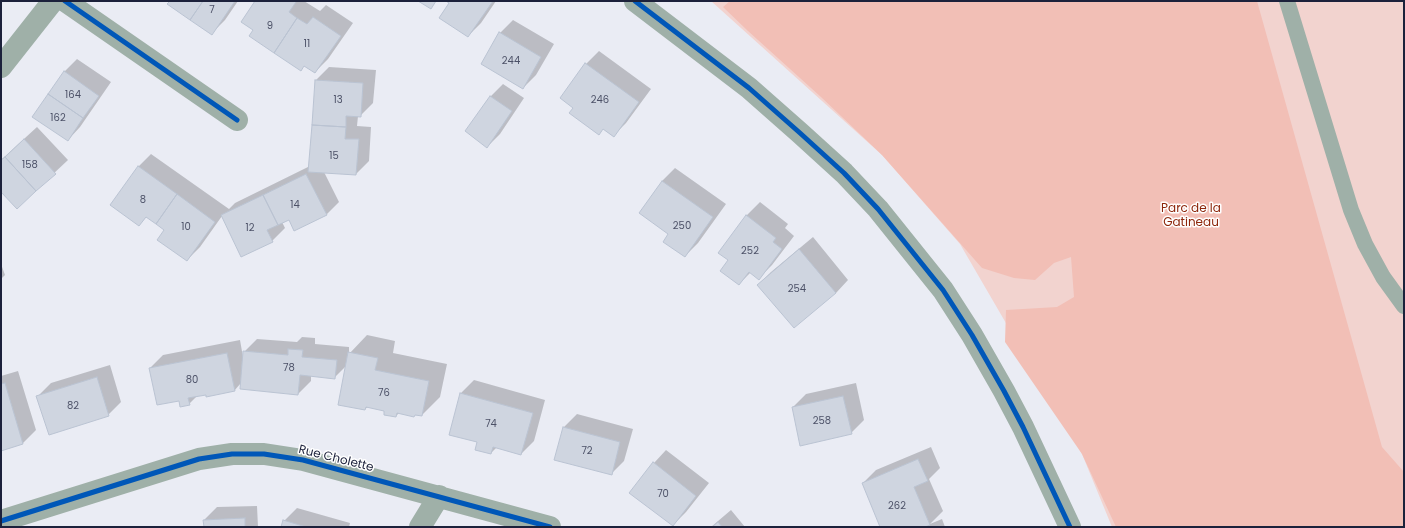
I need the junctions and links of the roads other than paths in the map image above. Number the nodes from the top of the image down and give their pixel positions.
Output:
1 (54, 1) edge
2 (65, 1) edge
3 (634, 1) edge
4 (1288, 1) edge
5 (1, 67) edge
6 (237, 120) dead end
7 (1404, 306) edge
8 (439, 496) junction
9 (1, 521) edge
10 (420, 527) edge
11 (550, 527) edge
12 (1070, 527) edge

1 - 5 street
2 - 6 street
3 - 12 street
4 - 7 lane
8 - 9 street, Rue Cholette
8 - 10 street
8 - 11 street, Rue Cholette

